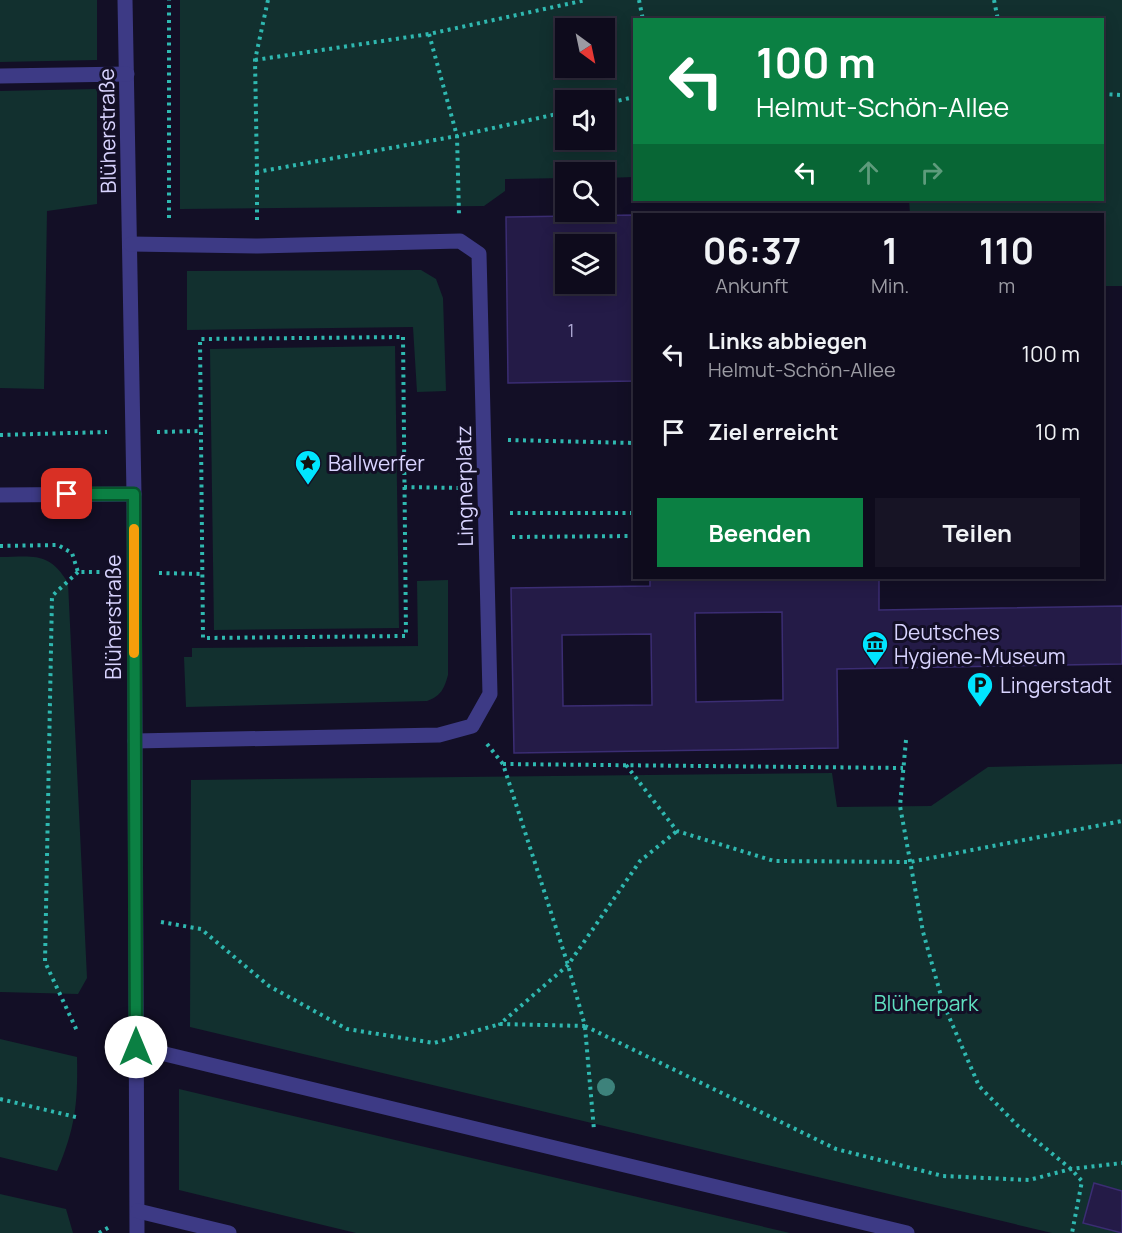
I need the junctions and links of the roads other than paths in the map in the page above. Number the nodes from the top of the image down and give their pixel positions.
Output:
1 (125, 0) edge
2 (127, 74) junction
3 (0, 76) edge
4 (131, 244) junction
5 (134, 494) junction
6 (0, 495) edge
7 (135, 741) junction
8 (136, 1047) junction
9 (138, 1211) junction
10 (137, 1233) edge
11 (229, 1233) edge
12 (907, 1233) edge

1 - 2 street, Blüherstraße
2 - 3 street
2 - 4 street, Blüherstraße
4 - 5 street, Blüherstraße
4 - 7 street, Lingnerplatz
5 - 6 street
5 - 7 street, Blüherstraße
7 - 8 street, Blüherstraße
8 - 9 street, Blüherstraße
8 - 12 street
9 - 10 street, Blüherstraße
9 - 11 street

